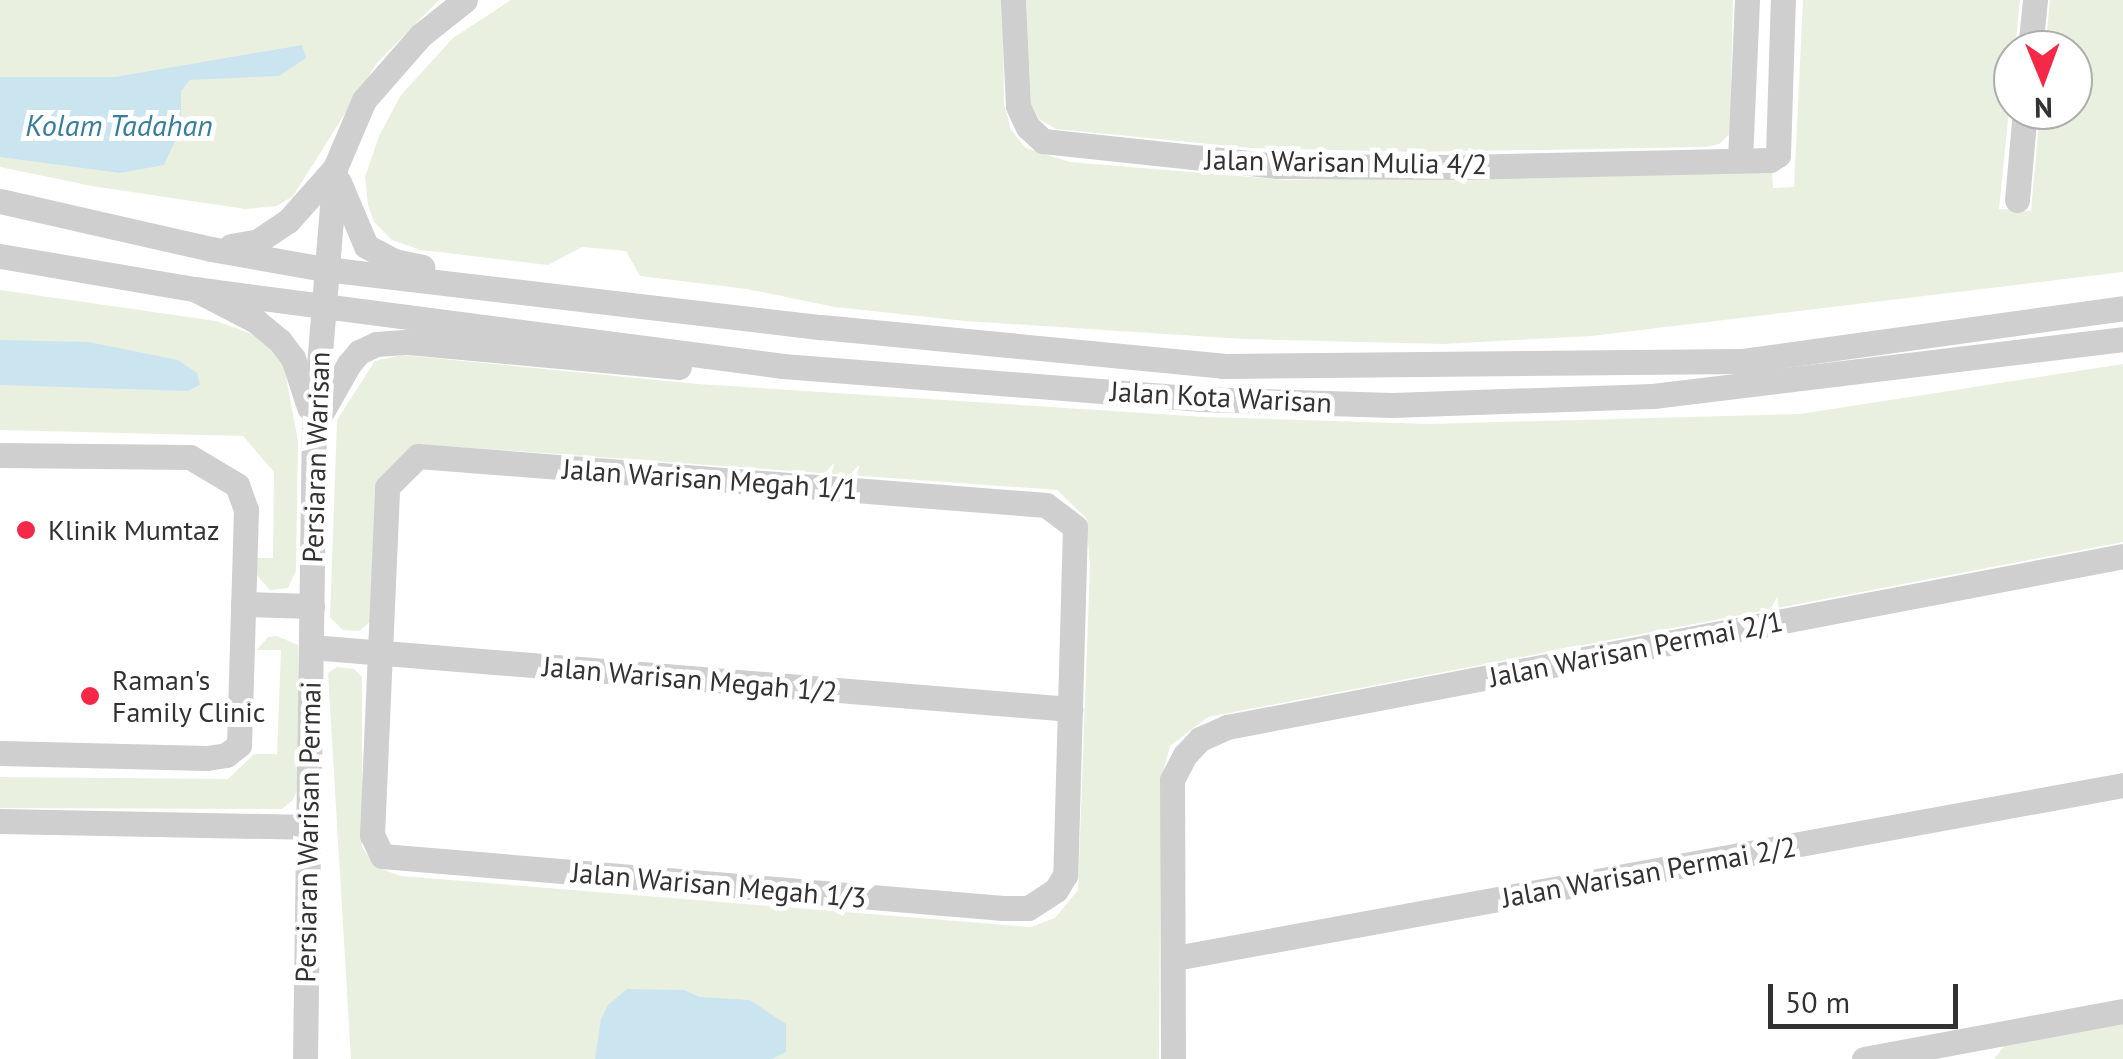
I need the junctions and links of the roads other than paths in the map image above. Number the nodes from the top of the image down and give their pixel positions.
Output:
1 (465, 0) edge
2 (1013, 0) edge
3 (1747, 0) edge
4 (1783, 0) edge
5 (2035, 0) edge
6 (2032, 30) edge
7 (2023, 130) edge
8 (1740, 160) junction
9 (335, 168) junction
10 (2017, 200) dead end
11 (0, 201) edge
12 (211, 250) junction
13 (0, 256) edge
14 (324, 270) junction
15 (194, 290) junction
16 (320, 308) junction
17 (2123, 308) edge
18 (821, 327) junction
19 (2123, 339) edge
20 (783, 366) junction
21 (314, 426) junction
22 (0, 455) edge
23 (2123, 556) edge
24 (244, 604) junction
25 (312, 606) junction
26 (311, 647) junction
27 (379, 653) junction
28 (1070, 708) junction
29 (0, 753) edge
30 (2123, 785) edge
31 (0, 821) edge
32 (306, 826) junction
33 (1174, 958) junction
34 (2123, 1011) edge
35 (1970, 1050) edge
36 (304, 1059) edge
37 (1173, 1059) edge
38 (1864, 1059) edge

1 - 9 street, Persiaran Warisan
2 - 8 street, Jalan Warisan Mulia 4/2
3 - 8 street
4 - 8 street
5 - 6 street
7 - 10 street
9 - 12 street
9 - 14 street, Persiaran Warisan
9 - 18 street
11 - 12 street, Jalan Kota Warisan
12 - 14 street, Jalan Kota Warisan
13 - 15 street
14 - 16 street, Persiaran Warisan
14 - 18 street, Jalan Kota Warisan
15 - 16 street
15 - 21 street
16 - 20 street, Jalan Kota Warisan
16 - 21 street, Persiaran Warisan
17 - 18 street, Jalan Kota Warisan
19 - 20 street, Jalan Kota Warisan
20 - 21 street
21 - 25 street, Persiaran Warisan
22 - 24 street
23 - 33 street, Jalan Warisan Permai 2/1
24 - 25 street
24 - 29 street
25 - 26 street, Persiaran Warisan Permai
26 - 27 street, Jalan Warisan Megah 1/2
26 - 32 street, Persiaran Warisan Permai
27 - 28 street, Jalan Warisan Megah 1/2
27 - 28 street, Jalan Warisan Megah 1/1
27 - 28 street, Jalan Warisan Megah 1/3
30 - 33 street, Jalan Warisan Permai 2/2
31 - 32 street
32 - 36 street, Persiaran Warisan Permai
33 - 37 street
34 - 35 street
35 - 38 street

